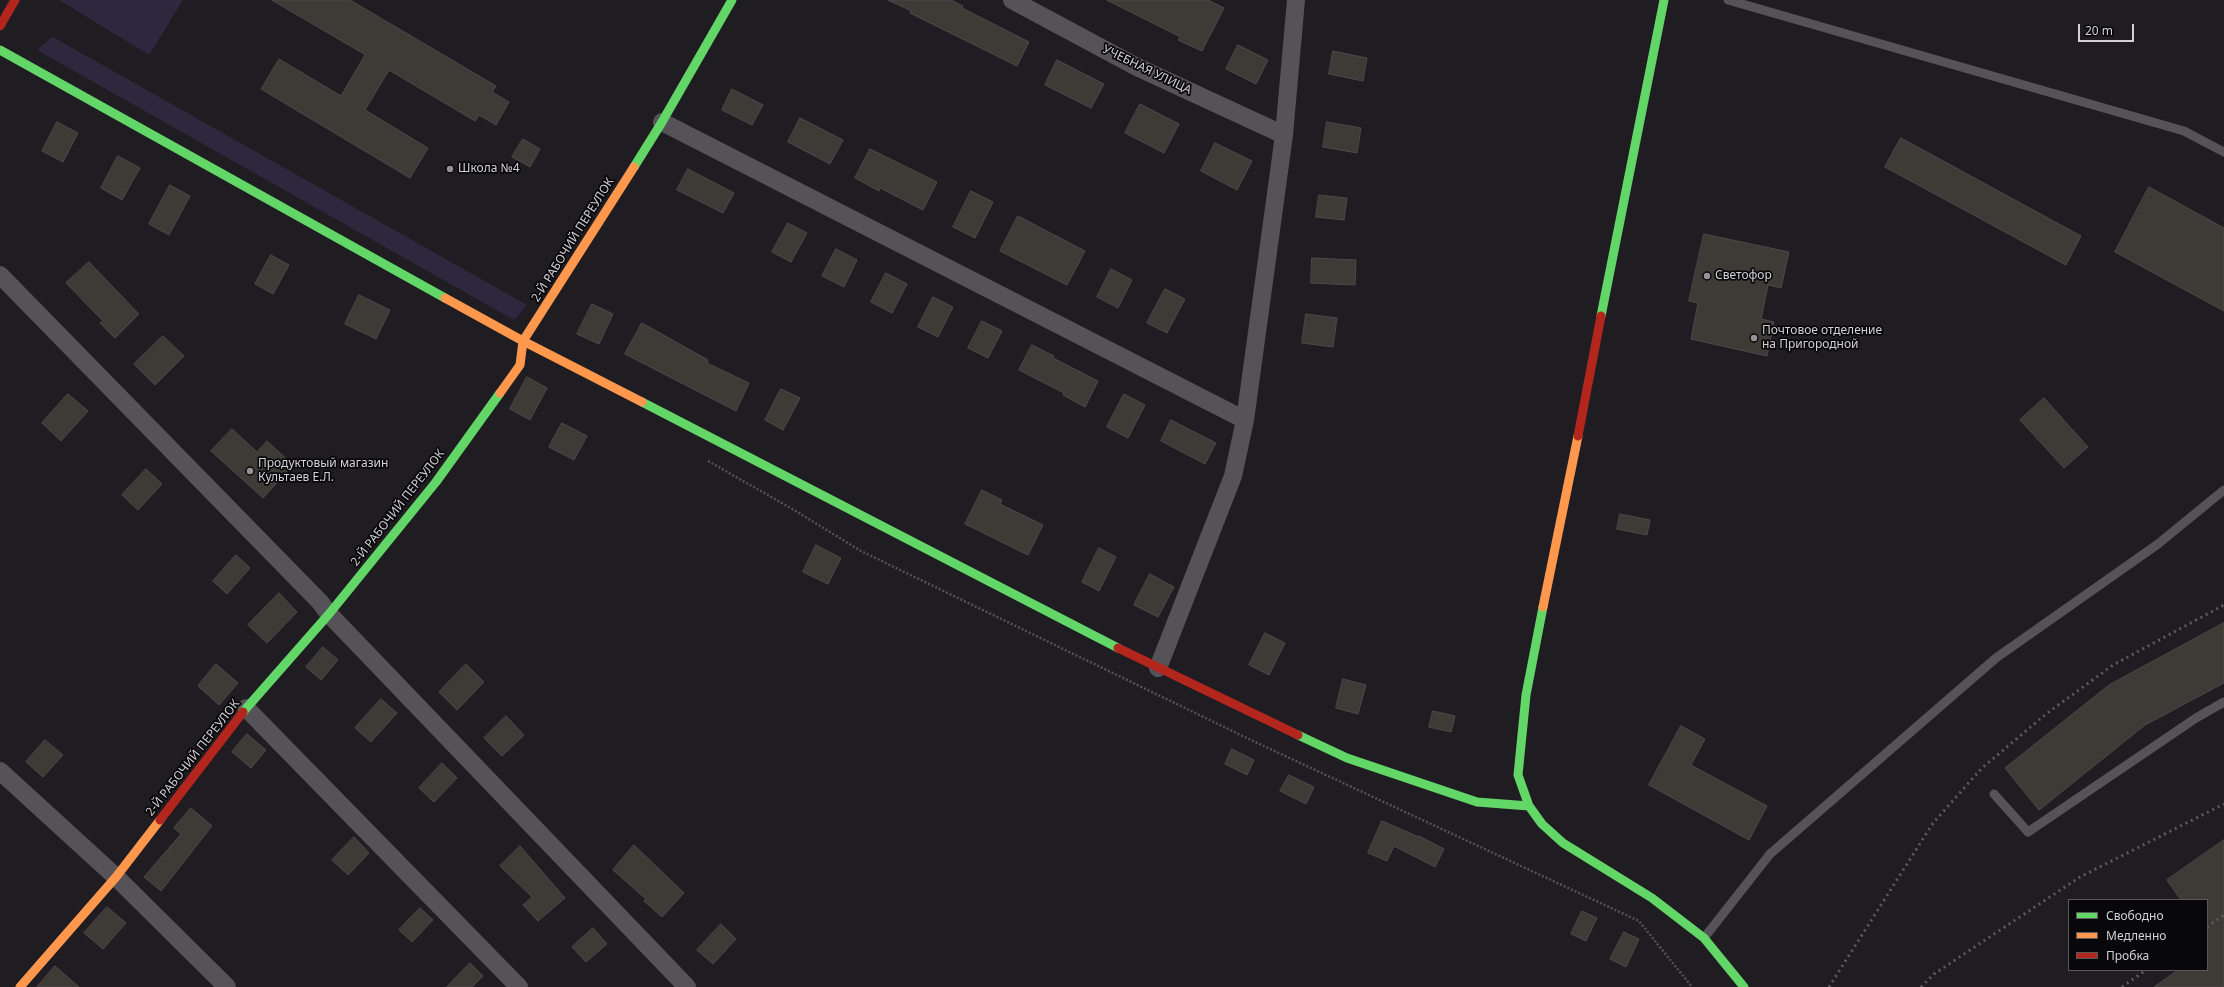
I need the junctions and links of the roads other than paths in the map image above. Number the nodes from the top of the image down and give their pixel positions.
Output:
1 (15, 0) edge
2 (732, 0) edge
3 (1012, 0) edge
4 (1296, 0) edge
5 (1664, 0) edge
6 (1728, 0) edge
7 (0, 26) edge
8 (0, 50) edge
9 (662, 122) junction
10 (1284, 135) junction
11 (2224, 152) edge
12 (0, 275) edge
13 (523, 341) junction
14 (1245, 420) junction
15 (2224, 490) edge
16 (329, 614) junction
17 (1158, 668) junction
18 (2224, 702) edge
19 (246, 708) junction
20 (0, 770) edge
21 (1994, 794) dead end
22 (1529, 806) junction
23 (116, 877) junction
24 (1704, 938) junction
25 (20, 987) edge
26 (227, 987) edge
27 (519, 987) edge
28 (687, 987) edge
29 (1744, 987) edge

1 - 7 street
2 - 9 street, 2-Й РАБОЧИЙ ПЕРЕУЛОК
3 - 10 street, УЧЕБНАЯ УЛИЦА
4 - 10 street
5 - 22 street
6 - 11 lane
8 - 13 street
9 - 13 street, 2-Й РАБОЧИЙ ПЕРЕУЛОК
9 - 14 street
10 - 14 street
12 - 16 street
13 - 16 street, 2-Й РАБОЧИЙ ПЕРЕУЛОК
13 - 17 street
14 - 17 street
15 - 24 lane
16 - 19 street, 2-Й РАБОЧИЙ ПЕРЕУЛОК
16 - 28 street
17 - 22 street
18 - 21 lane
19 - 23 street, 2-Й РАБОЧИЙ ПЕРЕУЛОК
19 - 27 street
20 - 23 street
22 - 24 street
23 - 25 street, 2-Й РАБОЧИЙ ПЕРЕУЛОК
23 - 26 street
24 - 29 street

